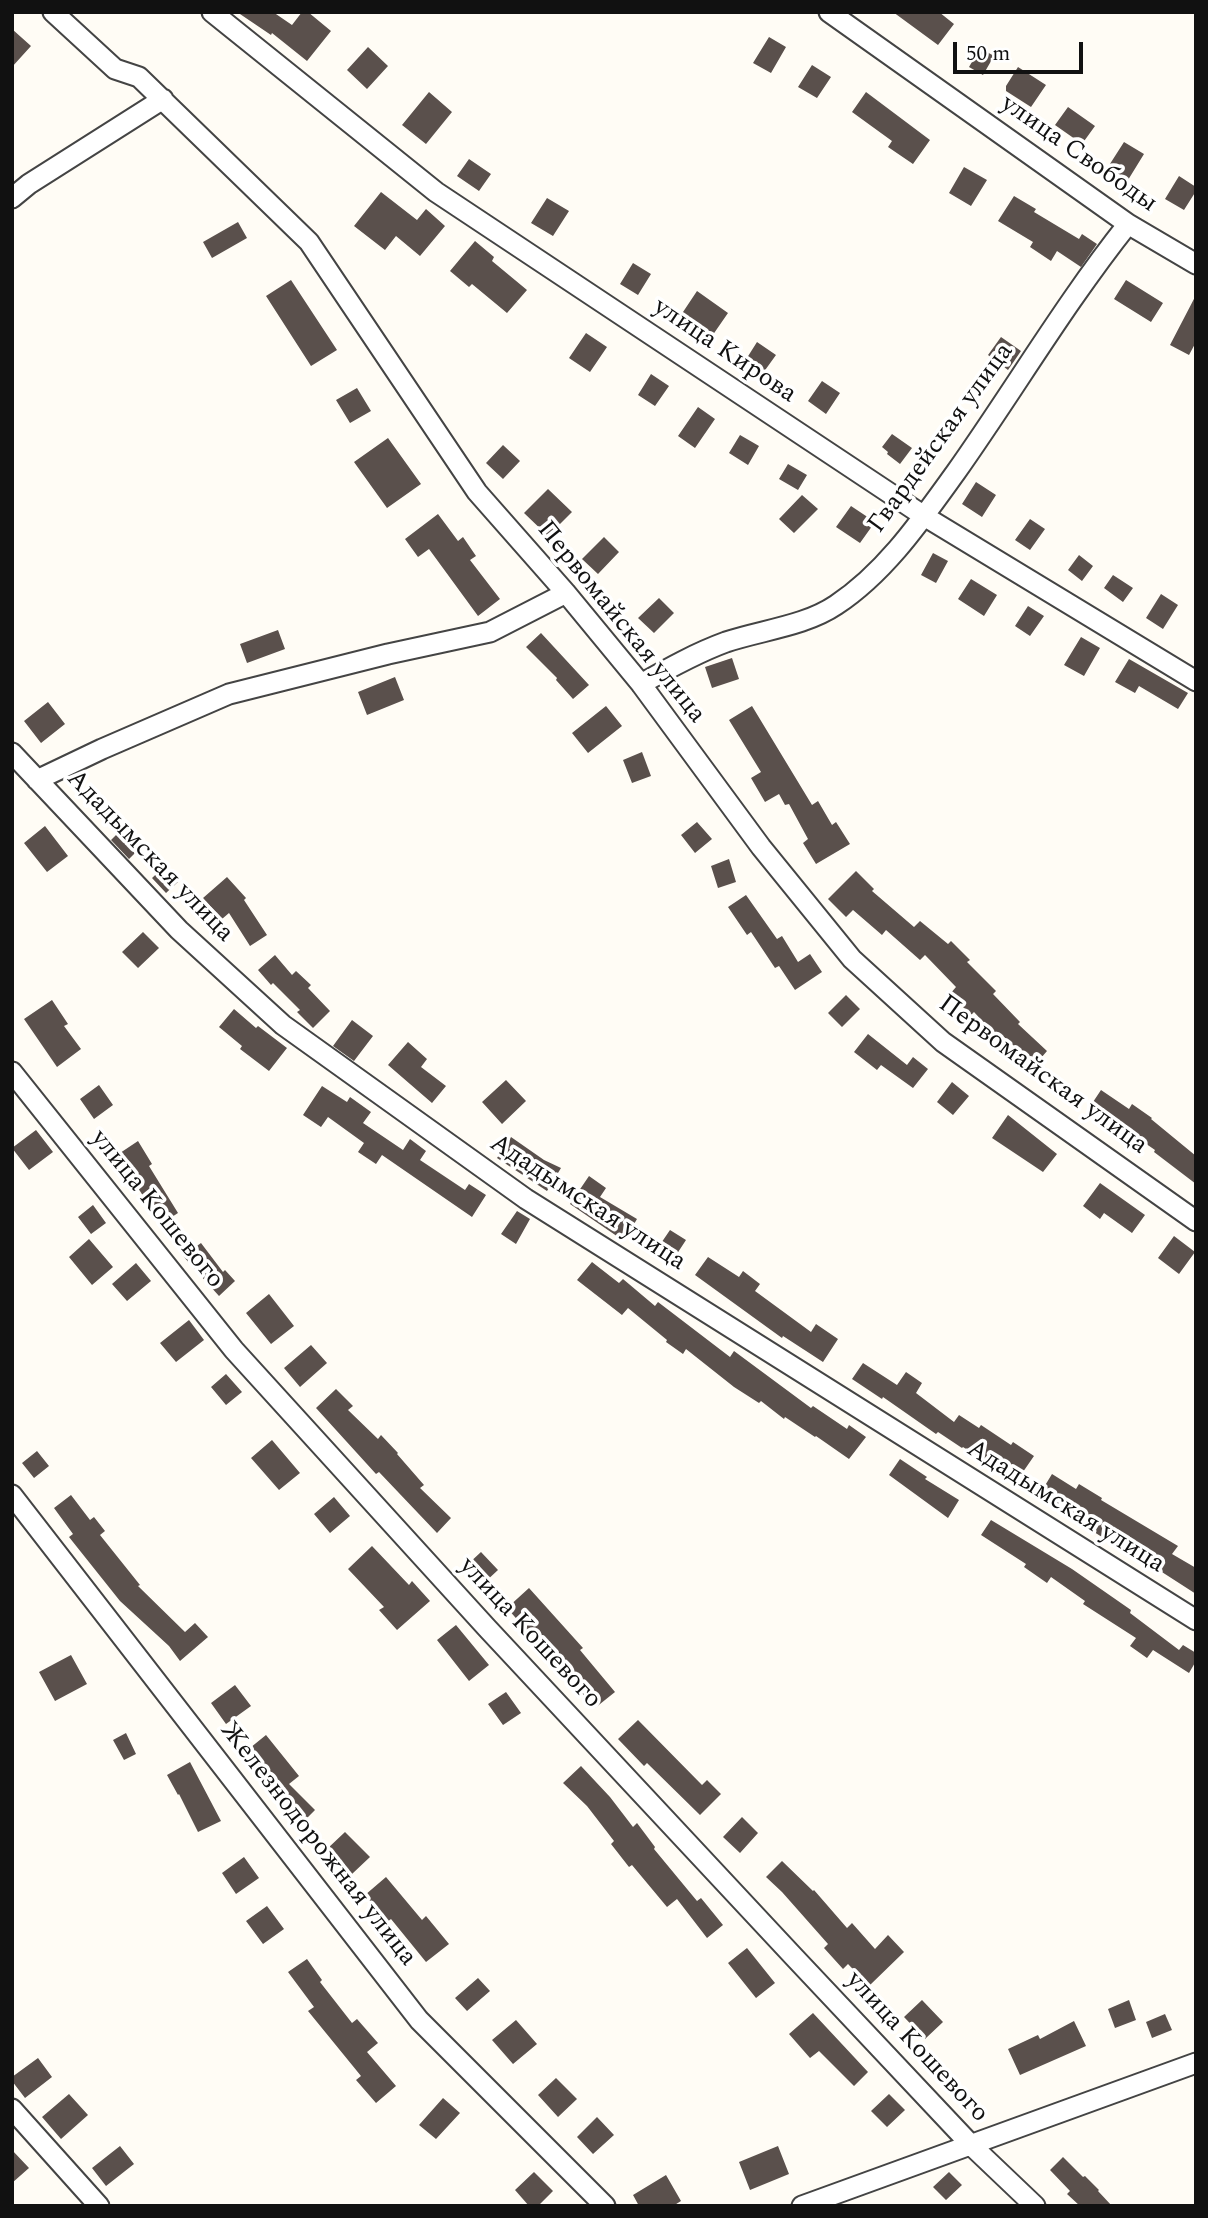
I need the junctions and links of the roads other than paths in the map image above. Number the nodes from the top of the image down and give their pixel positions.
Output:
1 (52, 12) edge
2 (212, 12) edge
3 (829, 12) edge
4 (163, 99) junction
5 (12, 198) edge
6 (1128, 224) junction
7 (1195, 261) edge
8 (924, 516) junction
9 (566, 593) junction
10 (1196, 681) edge
11 (641, 684) junction
12 (12, 753) edge
13 (37, 780) junction
14 (12, 1072) edge
15 (1196, 1221) edge
16 (12, 1495) edge
17 (1196, 1620) edge
18 (1196, 2063) edge
19 (12, 2109) edge
20 (972, 2146) junction
21 (99, 2206) edge
22 (605, 2206) edge
23 (802, 2206) edge
24 (1035, 2206) edge

1 - 4 street, Первомайская улица
2 - 8 street, улица Кирова
3 - 6 street, улица Свободы
4 - 5 street
4 - 9 street, Первомайская улица
6 - 7 street, улица Свободы
6 - 8 street, Гвардейская улица
8 - 10 street, улица Кирова
8 - 11 street, Гвардейская улица
9 - 11 street, Первомайская улица
9 - 13 street
11 - 15 street, Первомайская улица
12 - 13 street, Ададымская улица
13 - 17 street, Ададымская улица
14 - 20 street, улица Кошевого
16 - 22 street, Железнодорожная улица
18 - 20 street
19 - 21 street
20 - 23 street
20 - 24 street, улица Кошевого

